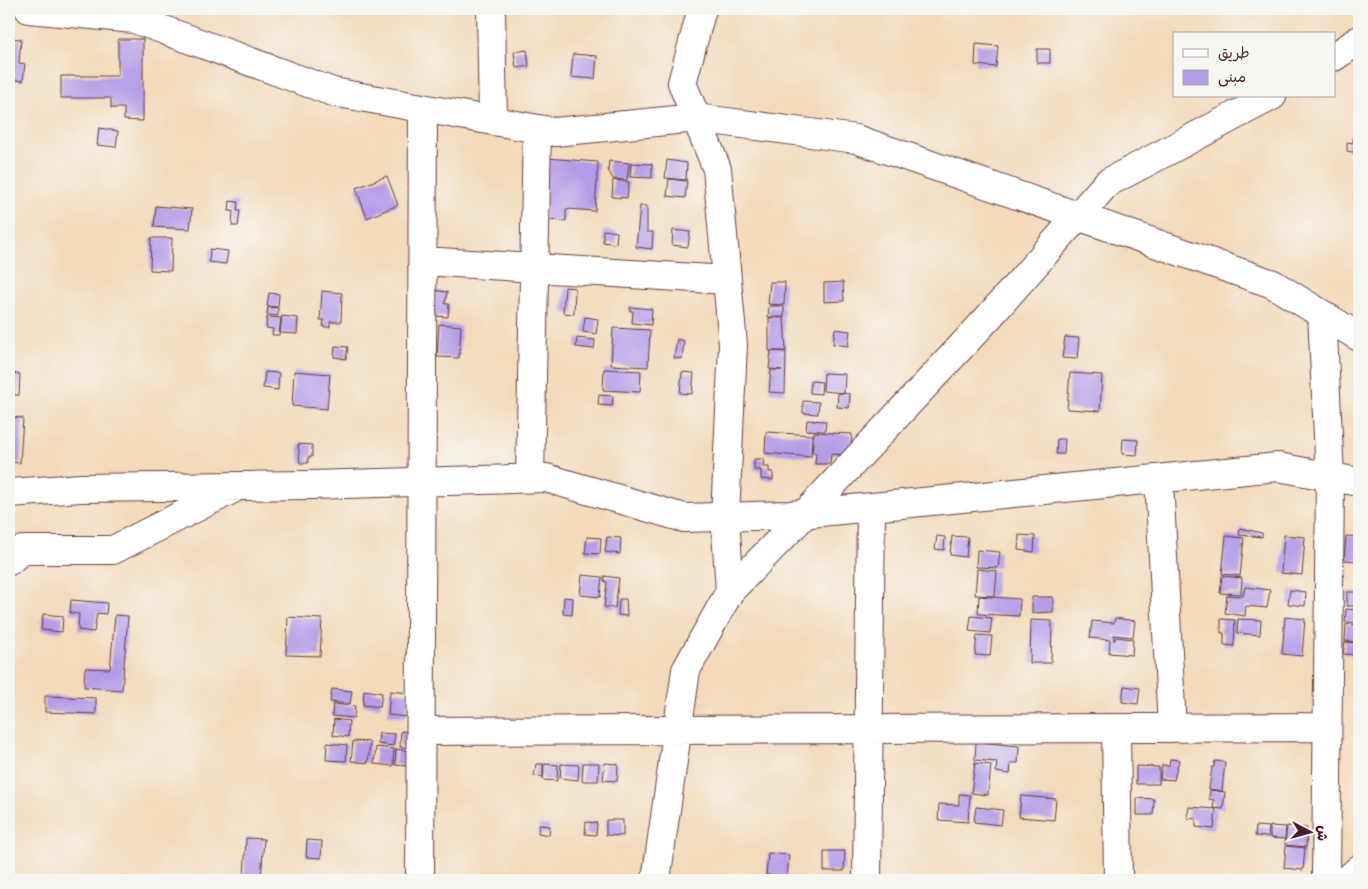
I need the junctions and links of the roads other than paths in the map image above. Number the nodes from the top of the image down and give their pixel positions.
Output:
1 (29, 9) edge
2 (491, 9) edge
3 (702, 9) edge
4 (1359, 40) edge
5 (1336, 56) edge
6 (1268, 98) edge
7 (424, 108) junction
8 (696, 118) junction
9 (493, 121) junction
10 (537, 129) junction
11 (1078, 216) junction
12 (423, 261) junction
13 (534, 268) junction
14 (727, 280) junction
15 (1322, 314) junction
16 (1359, 337) edge
17 (1330, 476) junction
18 (530, 478) junction
19 (1159, 480) junction
20 (422, 482) junction
21 (1359, 482) edge
22 (238, 486) junction
23 (9, 493) edge
24 (871, 507) junction
25 (806, 513) junction
26 (725, 517) junction
27 (9, 561) edge
28 (730, 592) junction
29 (1327, 727) junction
30 (1172, 728) junction
31 (868, 729) junction
32 (1116, 729) junction
33 (421, 731) junction
34 (678, 731) junction
35 (1359, 869) edge
36 (420, 880) edge
37 (656, 880) edge
38 (867, 880) edge
39 (1118, 880) edge
40 (1326, 880) edge
41 (1347, 880) edge

1 - 7 street
2 - 9 street
3 - 8 street
4 - 5 street
6 - 11 street
7 - 9 street
7 - 12 street
8 - 10 street
8 - 11 street
8 - 14 street
9 - 10 street
10 - 13 street
11 - 15 street
11 - 25 street
12 - 13 street
12 - 20 street
13 - 14 street
13 - 18 street
14 - 26 street
15 - 16 street
15 - 17 street
17 - 19 street
17 - 21 street
17 - 29 street
18 - 20 street
18 - 26 street
19 - 24 street
19 - 30 street
20 - 22 street
20 - 33 street
22 - 23 street
22 - 27 street
24 - 25 street
24 - 31 street
25 - 26 street
25 - 28 street
26 - 28 street
28 - 34 street
29 - 30 street
29 - 40 street
30 - 32 street
31 - 32 street
31 - 34 street
31 - 38 street
32 - 39 street
33 - 34 street
33 - 36 street
34 - 37 street
35 - 41 street

